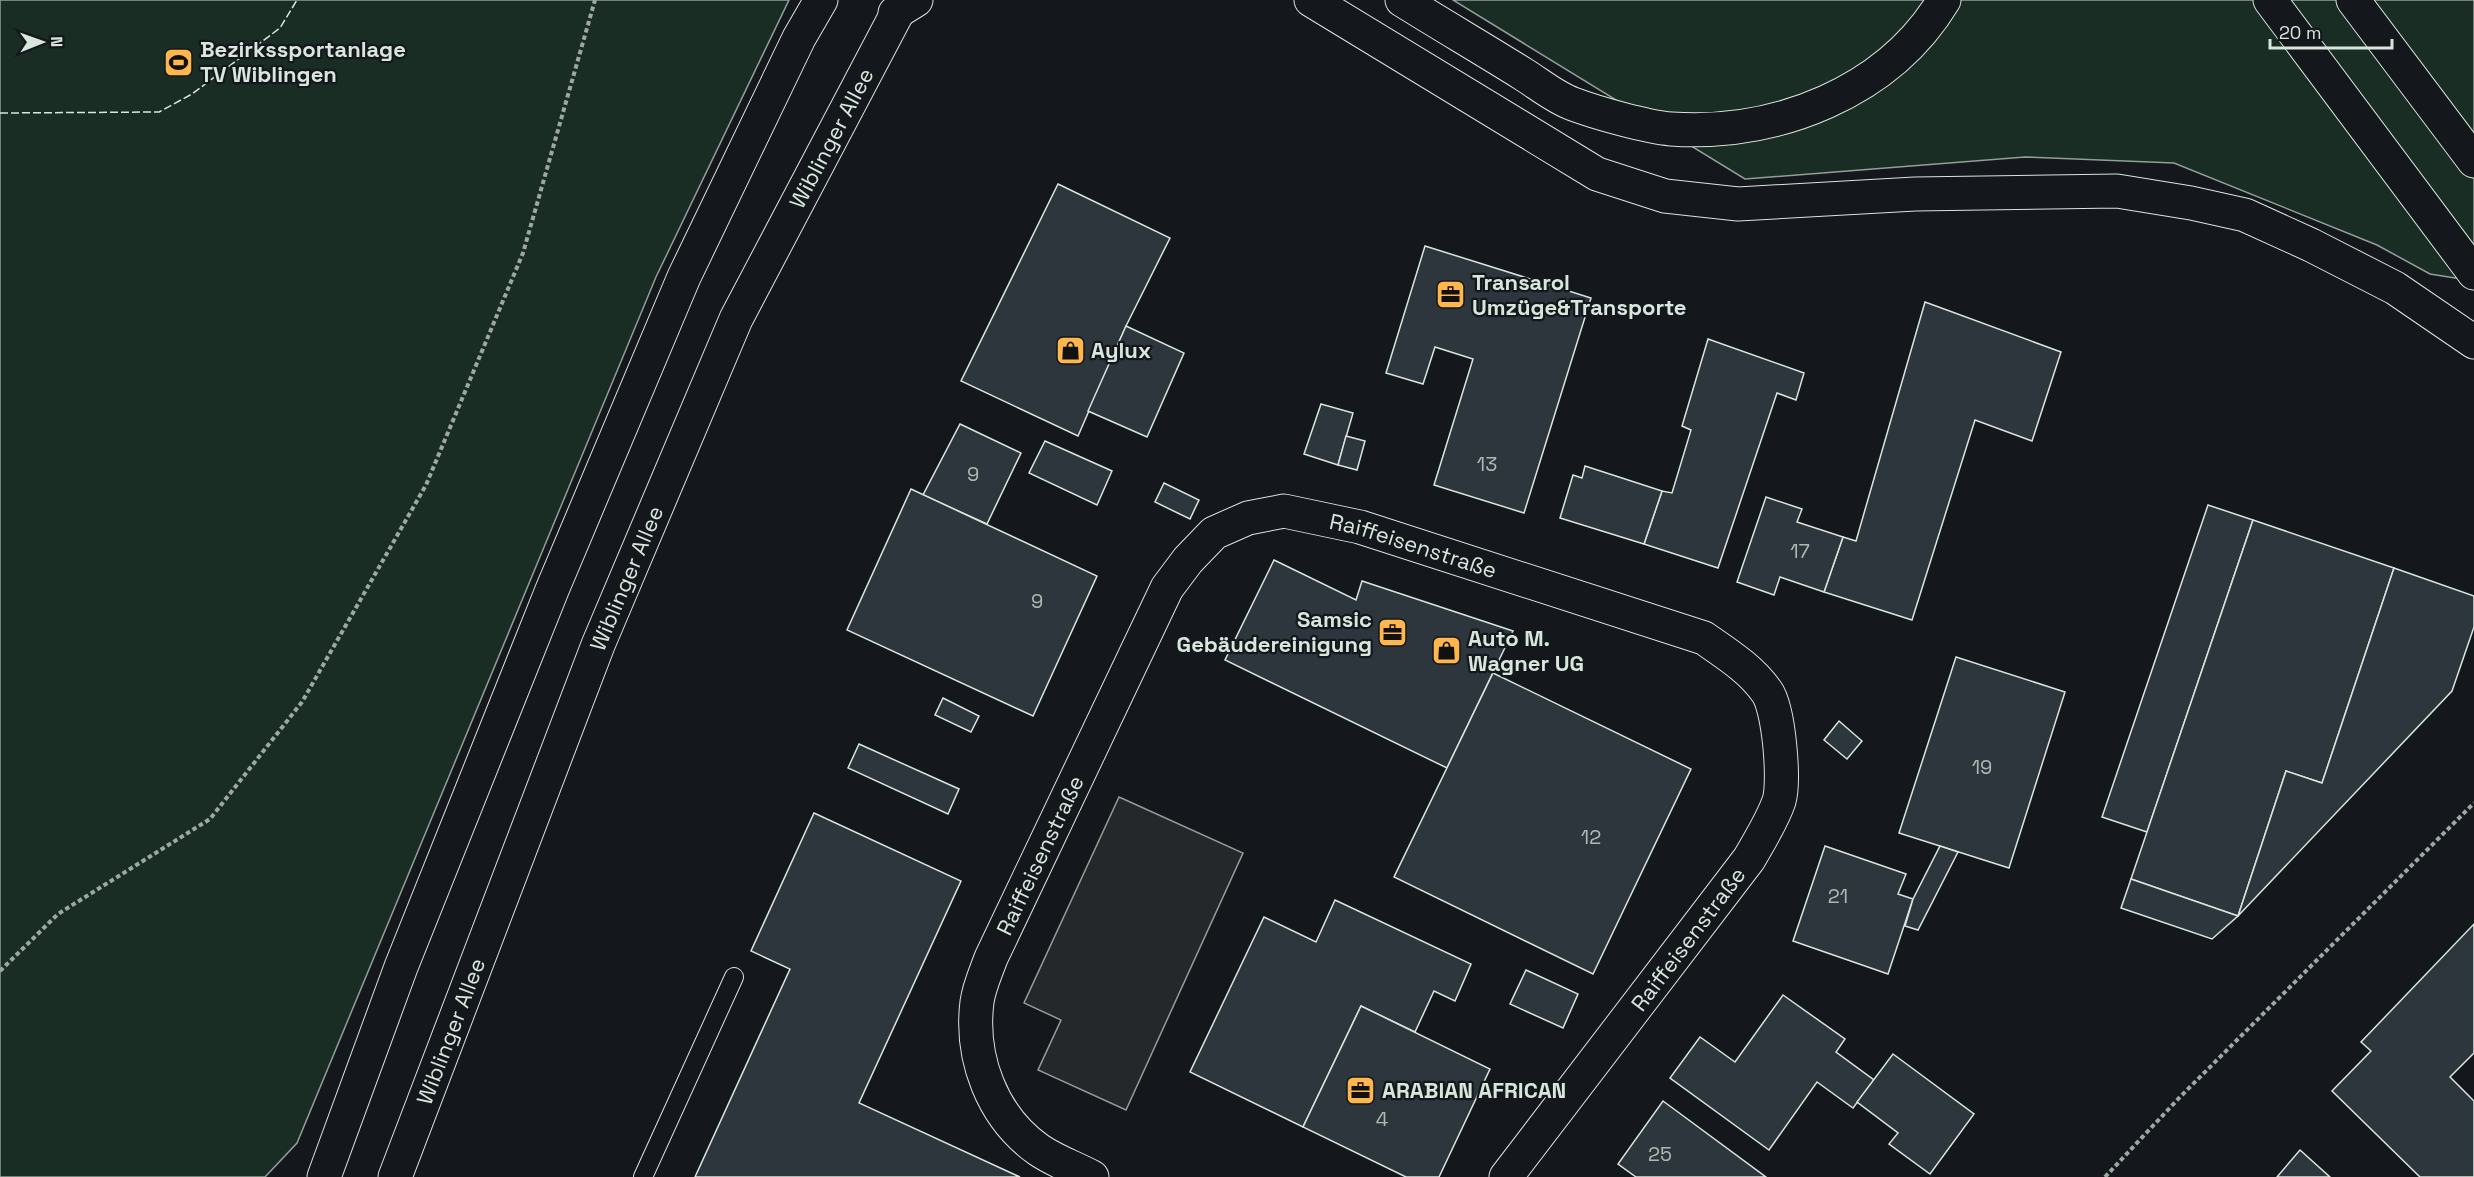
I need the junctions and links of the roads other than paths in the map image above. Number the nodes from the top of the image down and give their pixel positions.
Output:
1 (821, 0) edge
2 (1311, 0) edge
3 (1402, 0) edge
4 (1944, 0) edge
5 (2270, 0) edge
6 (2353, 0) edge
7 (905, 4) edge
8 (2474, 161) edge
9 (2474, 273) edge
10 (2474, 342) edge
11 (734, 977) dead end
12 (336, 1142) junction
13 (312, 1177) edge
14 (324, 1177) edge
15 (394, 1177) edge
16 (643, 1177) edge
17 (1092, 1177) edge
18 (1506, 1177) edge

1 - 12 main road
2 - 10 main road
3 - 4 main road
5 - 9 main road
6 - 8 main road
7 - 15 main road, Wiblinger Allee
11 - 16 lane
12 - 13 main road
12 - 14 main road
17 - 18 main road, Raiffeisenstraße

